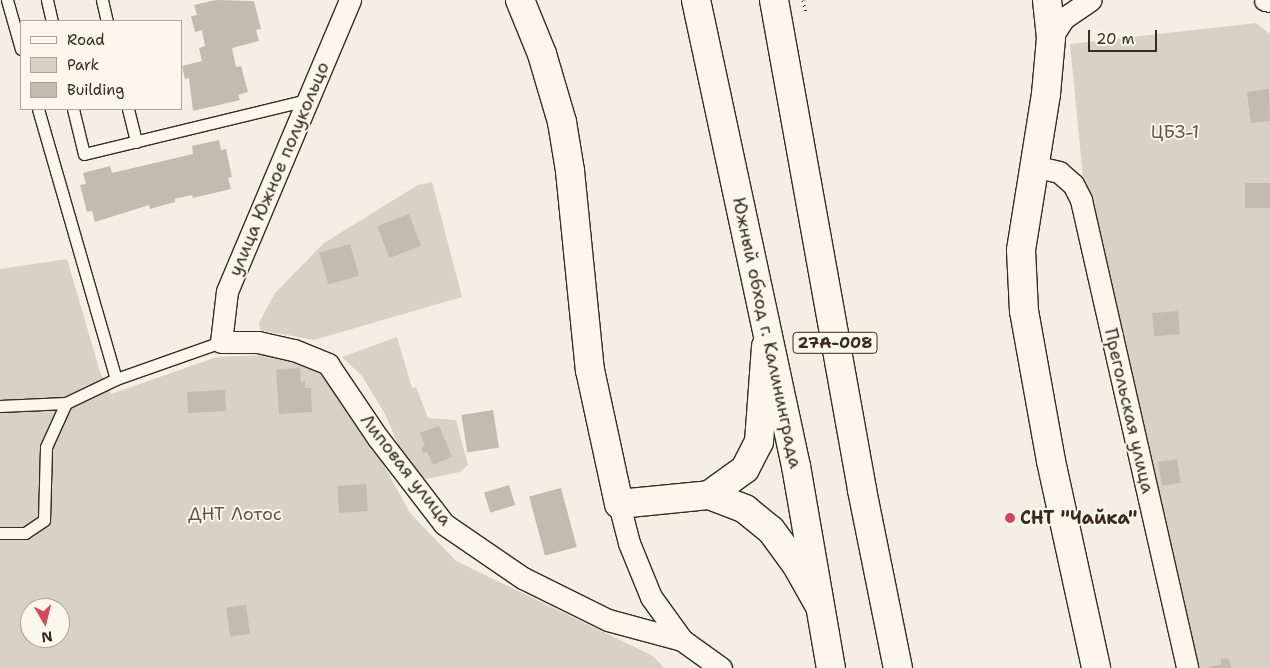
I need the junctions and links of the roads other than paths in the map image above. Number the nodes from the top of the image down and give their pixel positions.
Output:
1 (7, 0) edge
2 (47, 0) edge
3 (102, 0) edge
4 (350, 0) edge
5 (520, 0) edge
6 (696, 0) edge
7 (774, 0) edge
8 (1047, 0) edge
9 (1091, 0) edge
10 (1265, 0) edge
11 (1270, 1) edge
12 (52, 20) edge
13 (107, 20) edge
14 (1051, 38) junction
15 (20, 46) edge
16 (308, 100) junction
17 (38, 110) edge
18 (73, 110) edge
19 (128, 110) edge
20 (136, 142) junction
21 (1033, 166) junction
22 (768, 329) junction
23 (221, 342) junction
24 (116, 379) junction
25 (66, 403) junction
26 (0, 406) edge
27 (709, 495) junction
28 (619, 504) junction
29 (0, 533) edge
30 (821, 609) junction
31 (682, 640) junction
32 (721, 668) edge
33 (831, 668) edge
34 (898, 668) edge
35 (1096, 668) edge
36 (1187, 668) edge

1 - 15 lane
2 - 12 lane
3 - 13 lane
4 - 16 street, улица Южное полукольцо
5 - 28 main road
6 - 22 main road, Южный обход г. Калининграда / 27А-008
7 - 34 main road, 27А-008
8 - 14 main road
9 - 14 street
10 - 11 street
14 - 21 main road
16 - 20 lane
16 - 23 street, улица Южное полукольцо
17 - 24 lane
18 - 20 lane
19 - 20 lane
21 - 35 main road
21 - 36 street, Прегольская улица
22 - 27 main road
22 - 30 main road, Южный обход г. Калининграда / 27А-008
23 - 24 lane
23 - 31 street, Липовая улица
24 - 25 lane
25 - 26 lane
25 - 29 lane
27 - 28 main road
27 - 30 main road
28 - 31 street
30 - 33 main road, Южный обход г. Калининграда / 27А-008
31 - 32 street

